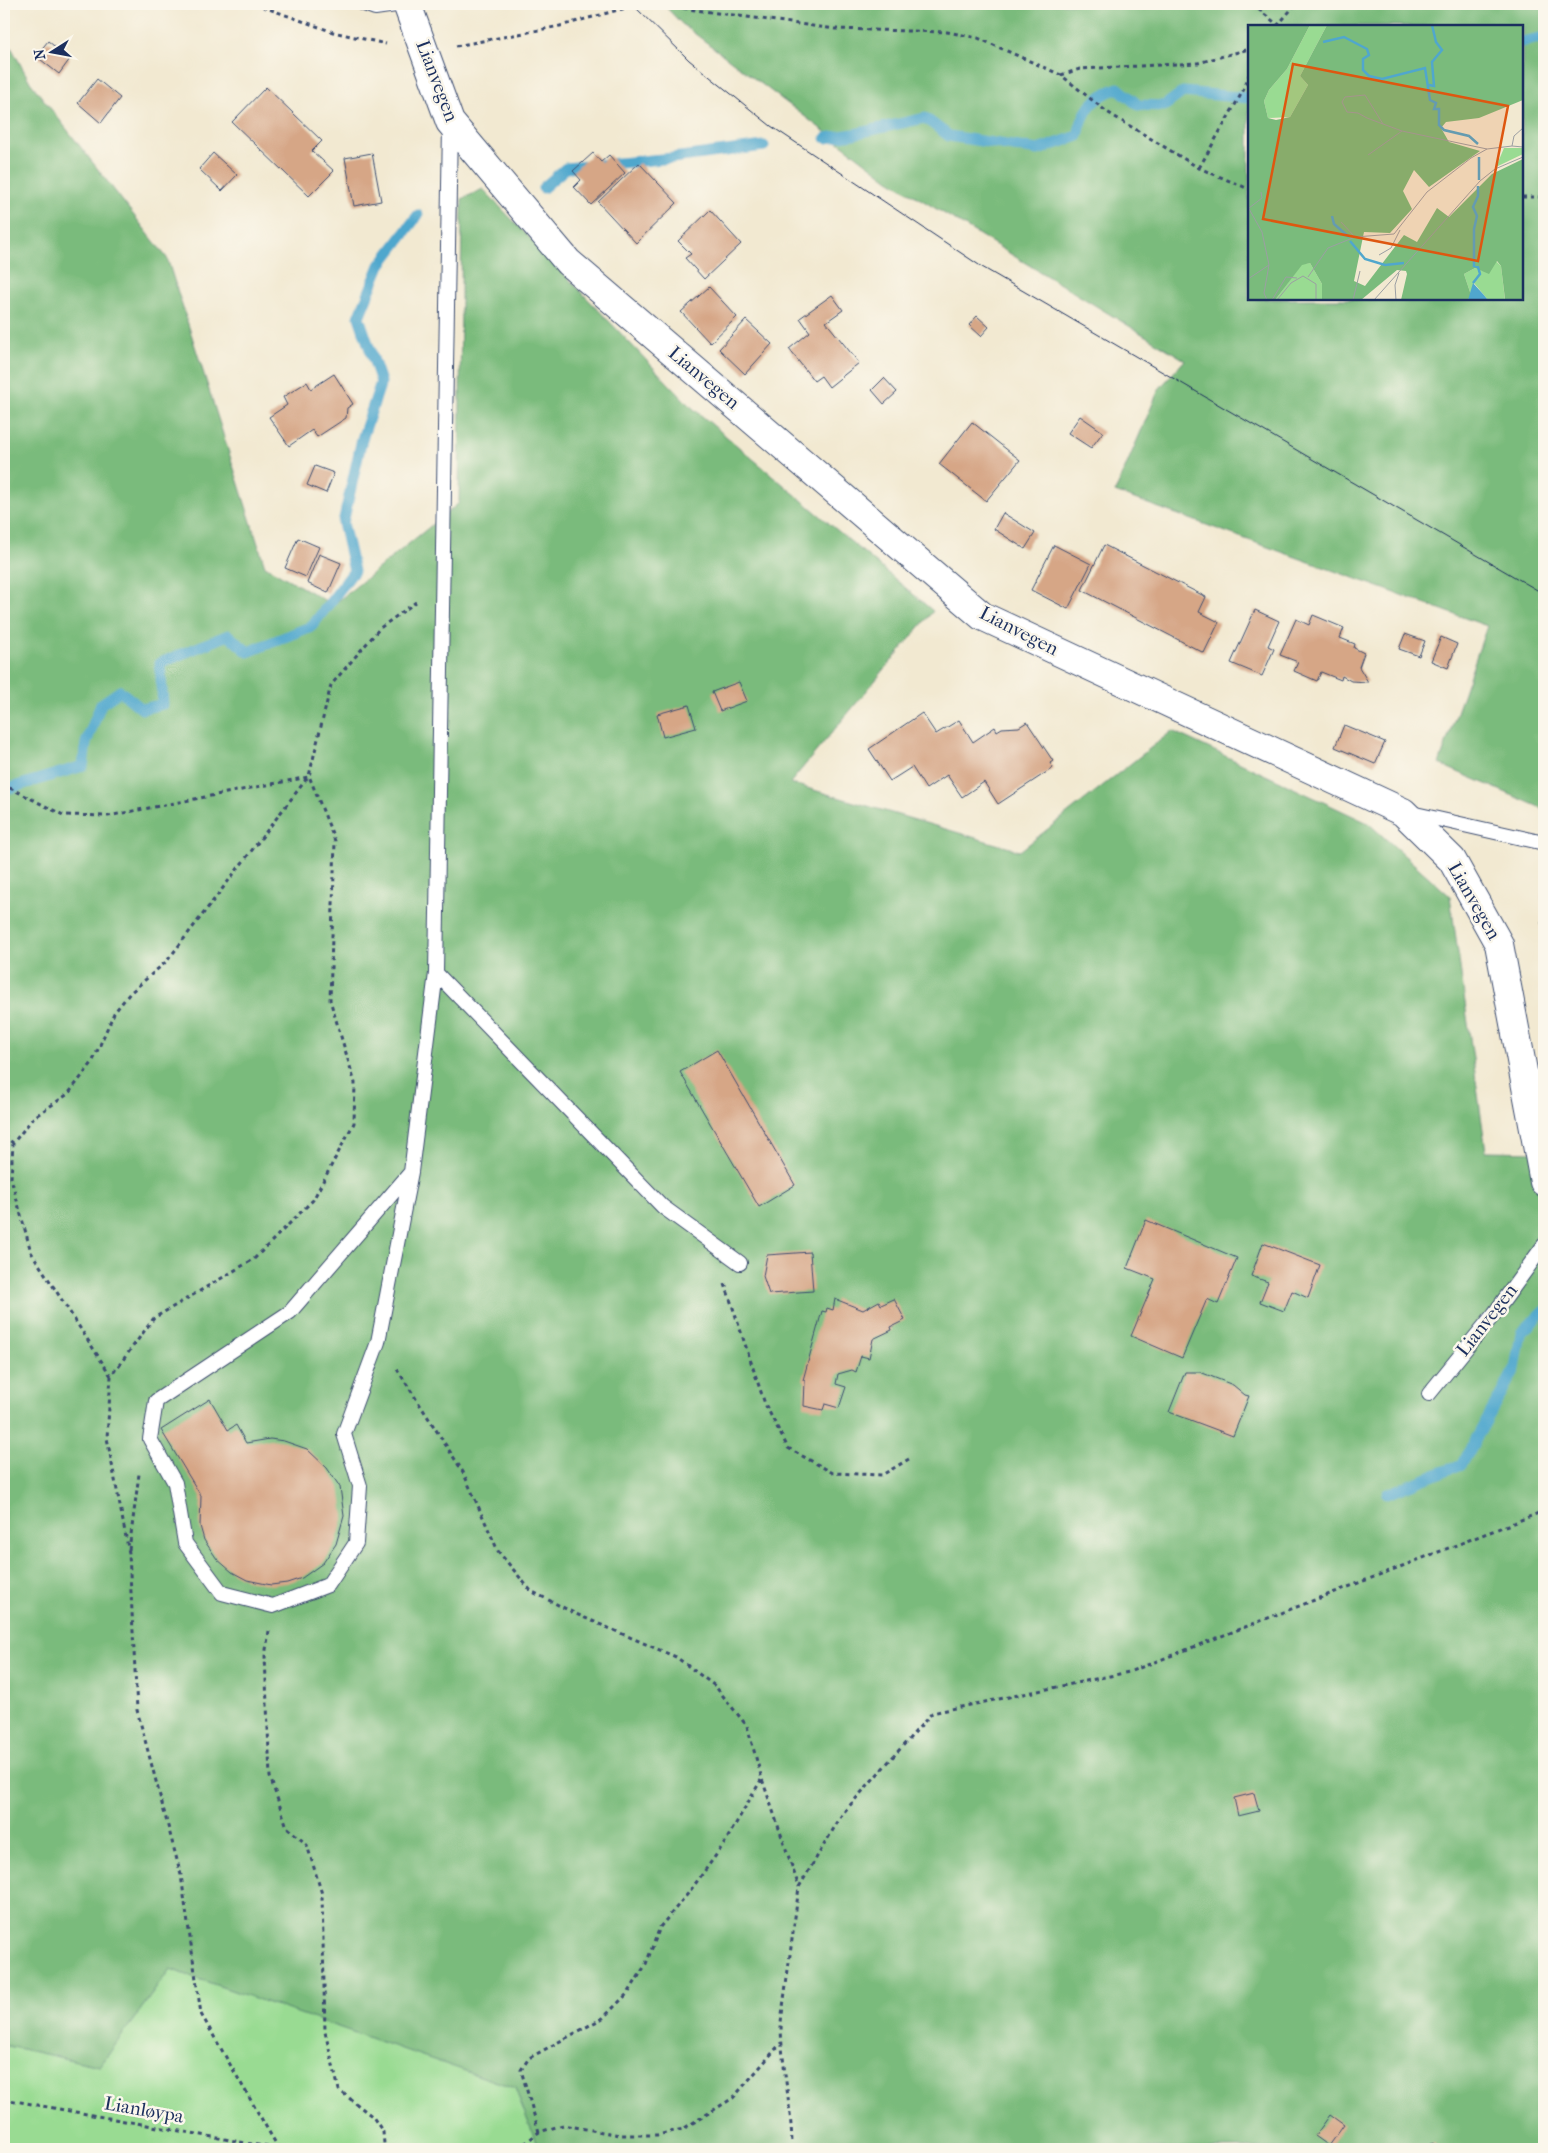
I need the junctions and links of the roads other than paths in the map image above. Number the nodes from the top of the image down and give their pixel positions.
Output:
1 (364, 4) edge
2 (403, 4) edge
3 (407, 4) edge
4 (450, 122) junction
5 (1403, 812) junction
6 (1544, 843) edge
7 (436, 973) junction
8 (411, 1172) junction
9 (1544, 1182) edge
10 (1544, 1245) edge
11 (740, 1263) dead end
12 (1429, 1394) dead end

1 - 2 lane
3 - 4 street, Lianvegen
4 - 5 street, Lianvegen
4 - 7 lane
5 - 6 lane
5 - 9 street, Lianvegen
7 - 8 lane
7 - 11 lane
8 - 8 lane
10 - 12 lane, Lianvegen

